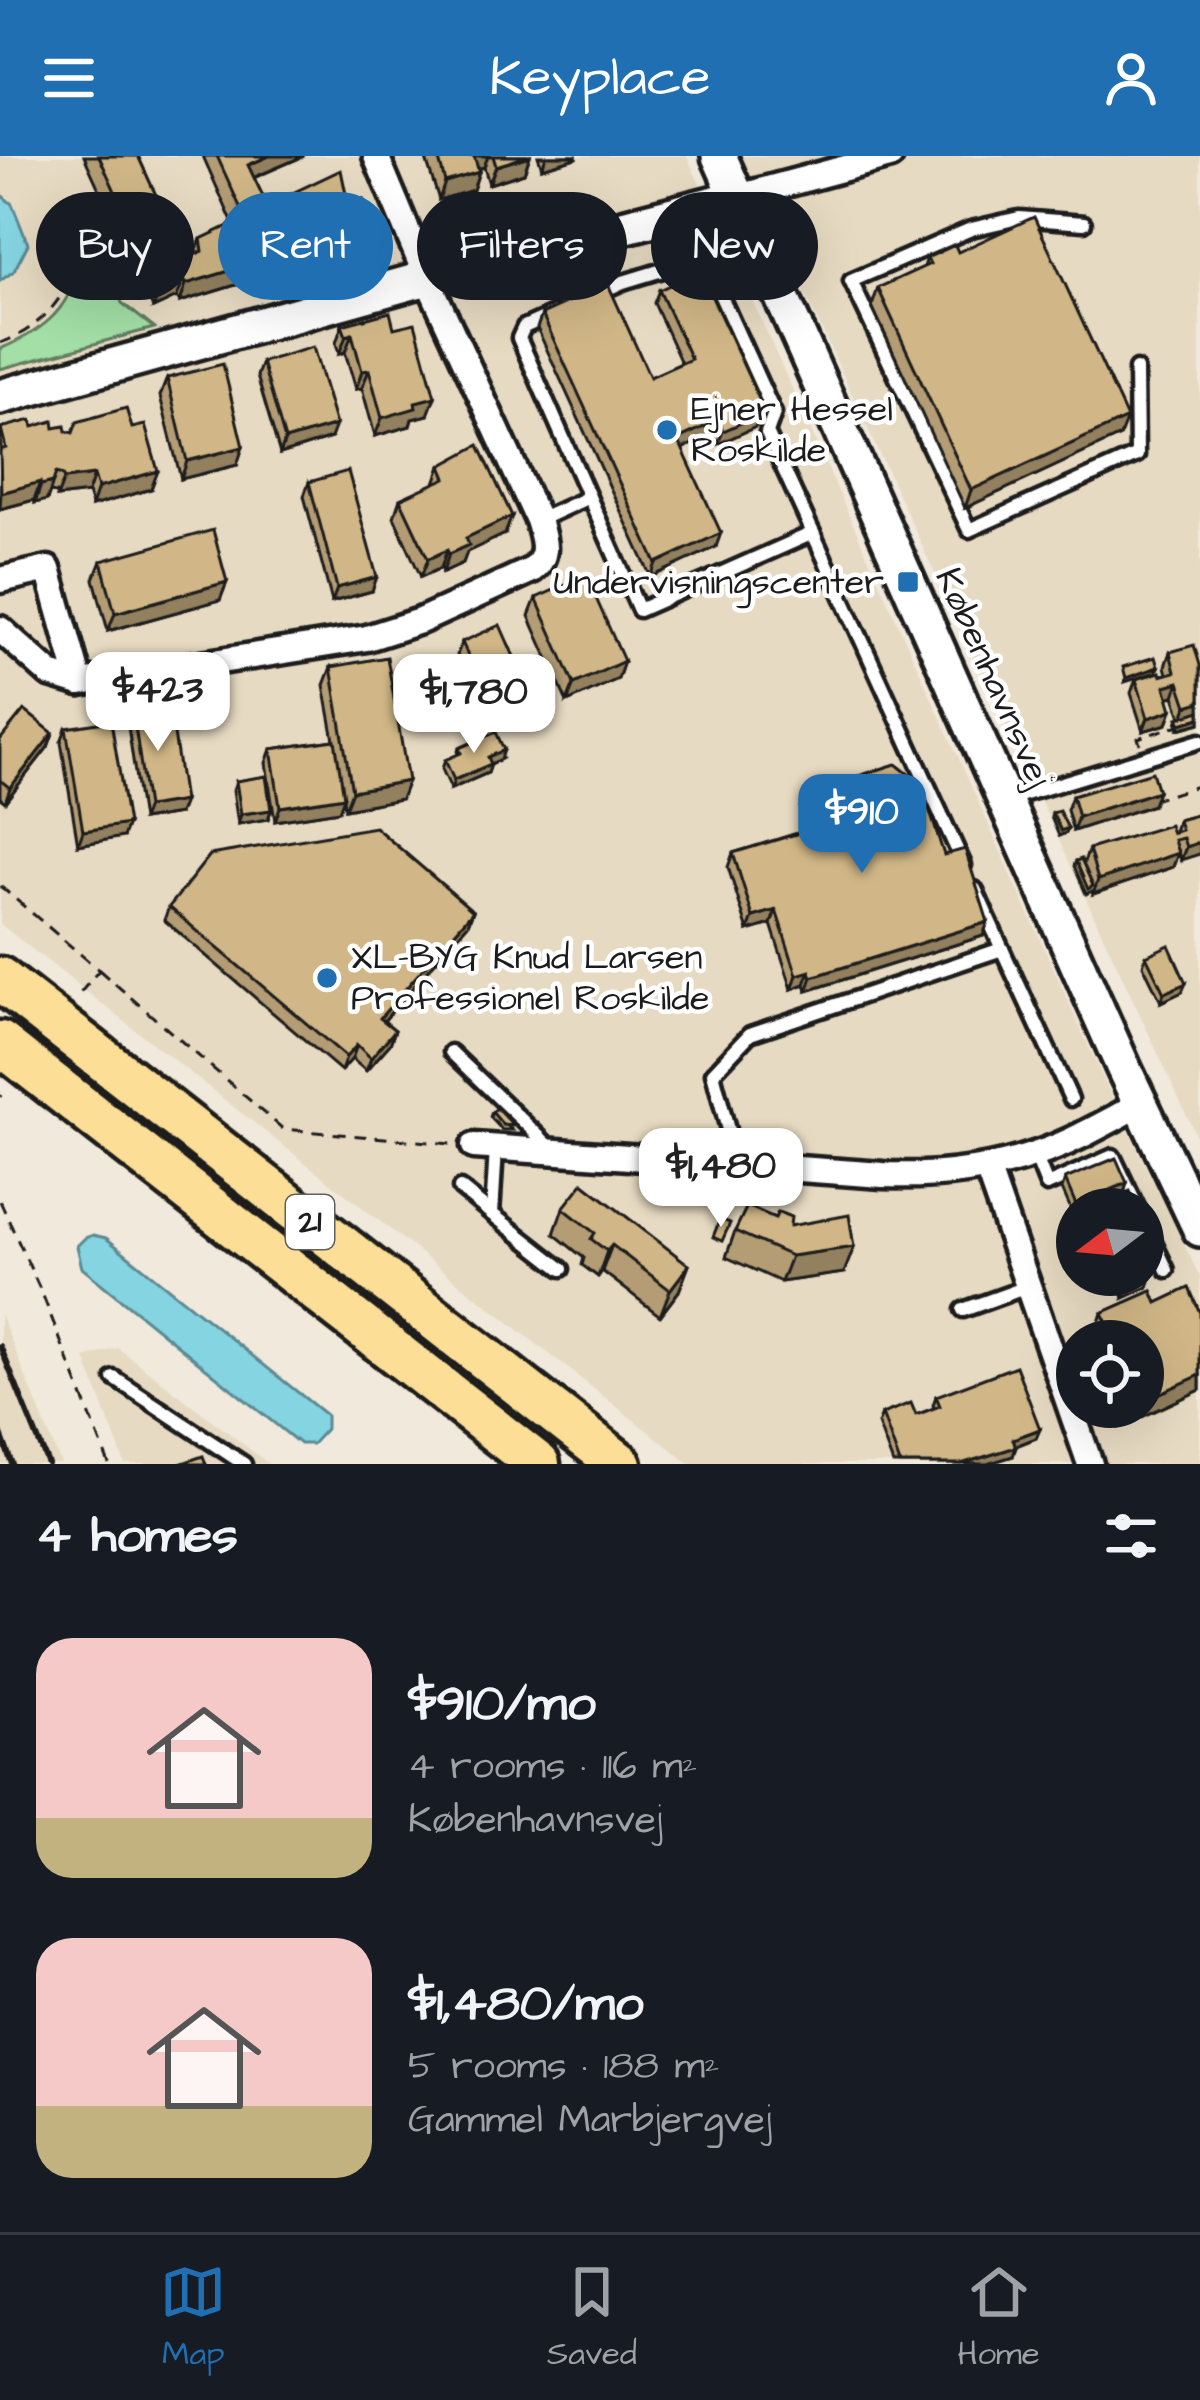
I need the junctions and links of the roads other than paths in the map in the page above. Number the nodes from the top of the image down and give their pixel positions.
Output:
1 (376, 156) edge
2 (719, 156) edge
3 (890, 156) edge
4 (736, 192) edge
5 (757, 192) edge
6 (1084, 224) dead end
7 (417, 252) edge
8 (417, 281) edge
9 (627, 281) edge
10 (438, 300) edge
11 (783, 300) edge
12 (563, 309) edge
13 (1136, 369) dead end
14 (0, 397) edge
15 (589, 497) junction
16 (540, 528) junction
17 (813, 533) junction
18 (0, 580) edge
19 (0, 629) edge
20 (80, 683) junction
21 (1200, 741) edge
22 (1004, 800) junction
23 (1003, 949) junction
24 (0, 979) edge
25 (0, 1043) edge
26 (451, 1052) dead end
27 (1072, 1099) dead end
28 (1141, 1104) junction
29 (485, 1147) joint
30 (554, 1151) junction
31 (1035, 1155) junction
32 (736, 1164) junction
33 (987, 1168) junction
34 (460, 1188) dead end
35 (1128, 1188) edge
36 (492, 1214) junction
37 (1200, 1229) edge
38 (1164, 1264) edge
39 (562, 1269) dead end
40 (1167, 1270) dead end
41 (1027, 1287) junction
42 (963, 1310) dead end
43 (114, 1378) dead end
44 (244, 1464) edge
45 (538, 1464) edge
46 (620, 1464) edge
47 (1090, 1464) edge

1 - 7 street
2 - 4 main road, Københavnsvej
3 - 5 street
6 - 13 lane
8 - 14 main road
9 - 17 lane
10 - 16 street
11 - 22 main road, Københavnsvej
12 - 15 lane
15 - 16 lane
15 - 17 lane
16 - 20 street
17 - 23 lane
18 - 20 street
19 - 20 street
21 - 22 lane
22 - 28 main road, Københavnsvej
23 - 27 lane
23 - 32 lane
24 - 46 highway, 21
25 - 45 highway, 21
26 - 30 lane
28 - 31 street
28 - 37 main road, Københavnsvej
29 - 30 street
29 - 36 lane
30 - 32 street
31 - 33 street
31 - 35 lane
32 - 33 street
33 - 41 street
34 - 36 lane
36 - 39 lane
38 - 40 lane
41 - 42 lane
41 - 47 street
43 - 44 lane

